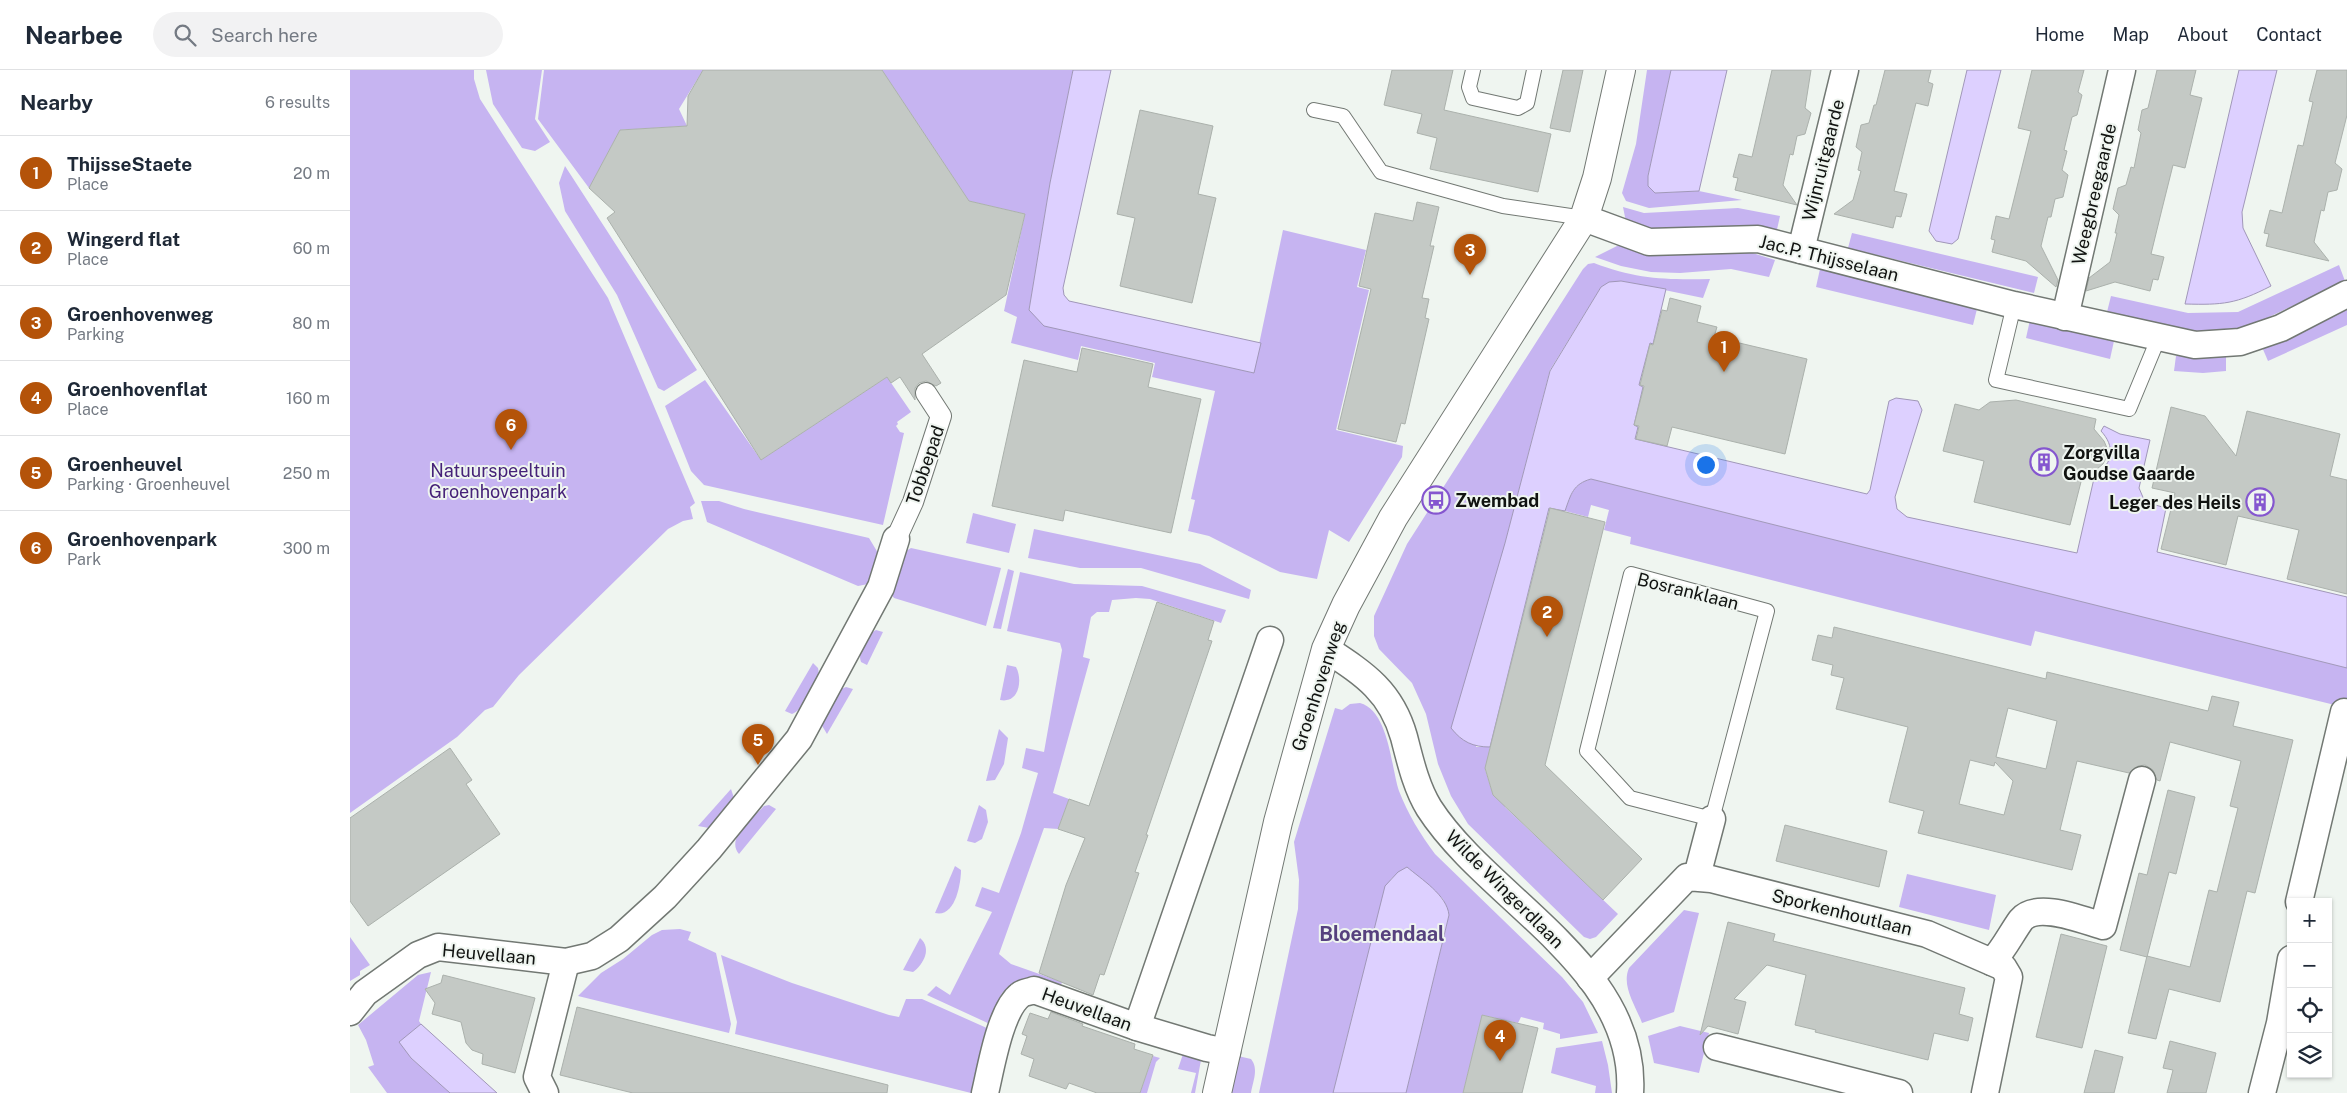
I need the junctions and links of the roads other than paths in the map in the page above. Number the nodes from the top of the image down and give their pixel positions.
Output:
1 (1472, 70) edge
2 (1534, 70) edge
3 (1621, 70) edge
4 (1845, 70) edge
5 (2122, 70) edge
6 (1314, 110) dead end
7 (1584, 218) junction
8 (1801, 250) junction
9 (2347, 294) edge
10 (2014, 305) junction
11 (2065, 317) junction
12 (2158, 339) junction
13 (926, 393) dead end
14 (896, 539) joint
15 (1270, 640) dead end
16 (1326, 649) junction
17 (2344, 712) dead end
18 (2142, 780) dead end
19 (1712, 819) junction
20 (1698, 876) junction
21 (2300, 898) edge
22 (566, 962) junction
23 (1992, 962) junction
24 (1590, 978) junction
25 (2287, 982) edge
26 (355, 1000) edge
27 (1137, 1028) junction
28 (1717, 1048) dead end
29 (1227, 1052) junction
30 (545, 1093) edge
31 (985, 1093) edge
32 (1217, 1093) edge
33 (1630, 1093) edge
34 (1899, 1093) edge
35 (1985, 1093) edge
36 (2262, 1093) edge

1 - 2 lane
3 - 7 street, Groenhovenweg
4 - 8 street, Wijnruitgaarde
5 - 11 street, Weegbreegaarde
6 - 7 lane
7 - 8 street, Jac.P. Thijsselaan
7 - 16 street, Groenhovenweg
8 - 10 street, Jac.P. Thijsselaan
9 - 12 street, Jac.P. Thijsselaan
10 - 11 street, Jac.P. Thijsselaan
10 - 12 lane
11 - 12 street, Jac.P. Thijsselaan
13 - 14 street, Tobbepad
14 - 22 street, Heuvellaan
15 - 27 street
16 - 24 street, Wilde Wingerdlaan
16 - 29 street, Groenhovenweg
17 - 21 street
18 - 23 street
19 - 19 lane, Bosranklaan
19 - 20 street, Bosranklaan
20 - 23 street, Sporkenhoutlaan
20 - 24 street
22 - 26 street, Heuvellaan
22 - 30 street
23 - 35 street, Sporkenhoutlaan
24 - 33 street, Wilde Wingerdlaan
25 - 36 street
27 - 29 street, Heuvellaan
27 - 31 street, Heuvellaan
28 - 34 street
29 - 32 street, Groenhovenweg

